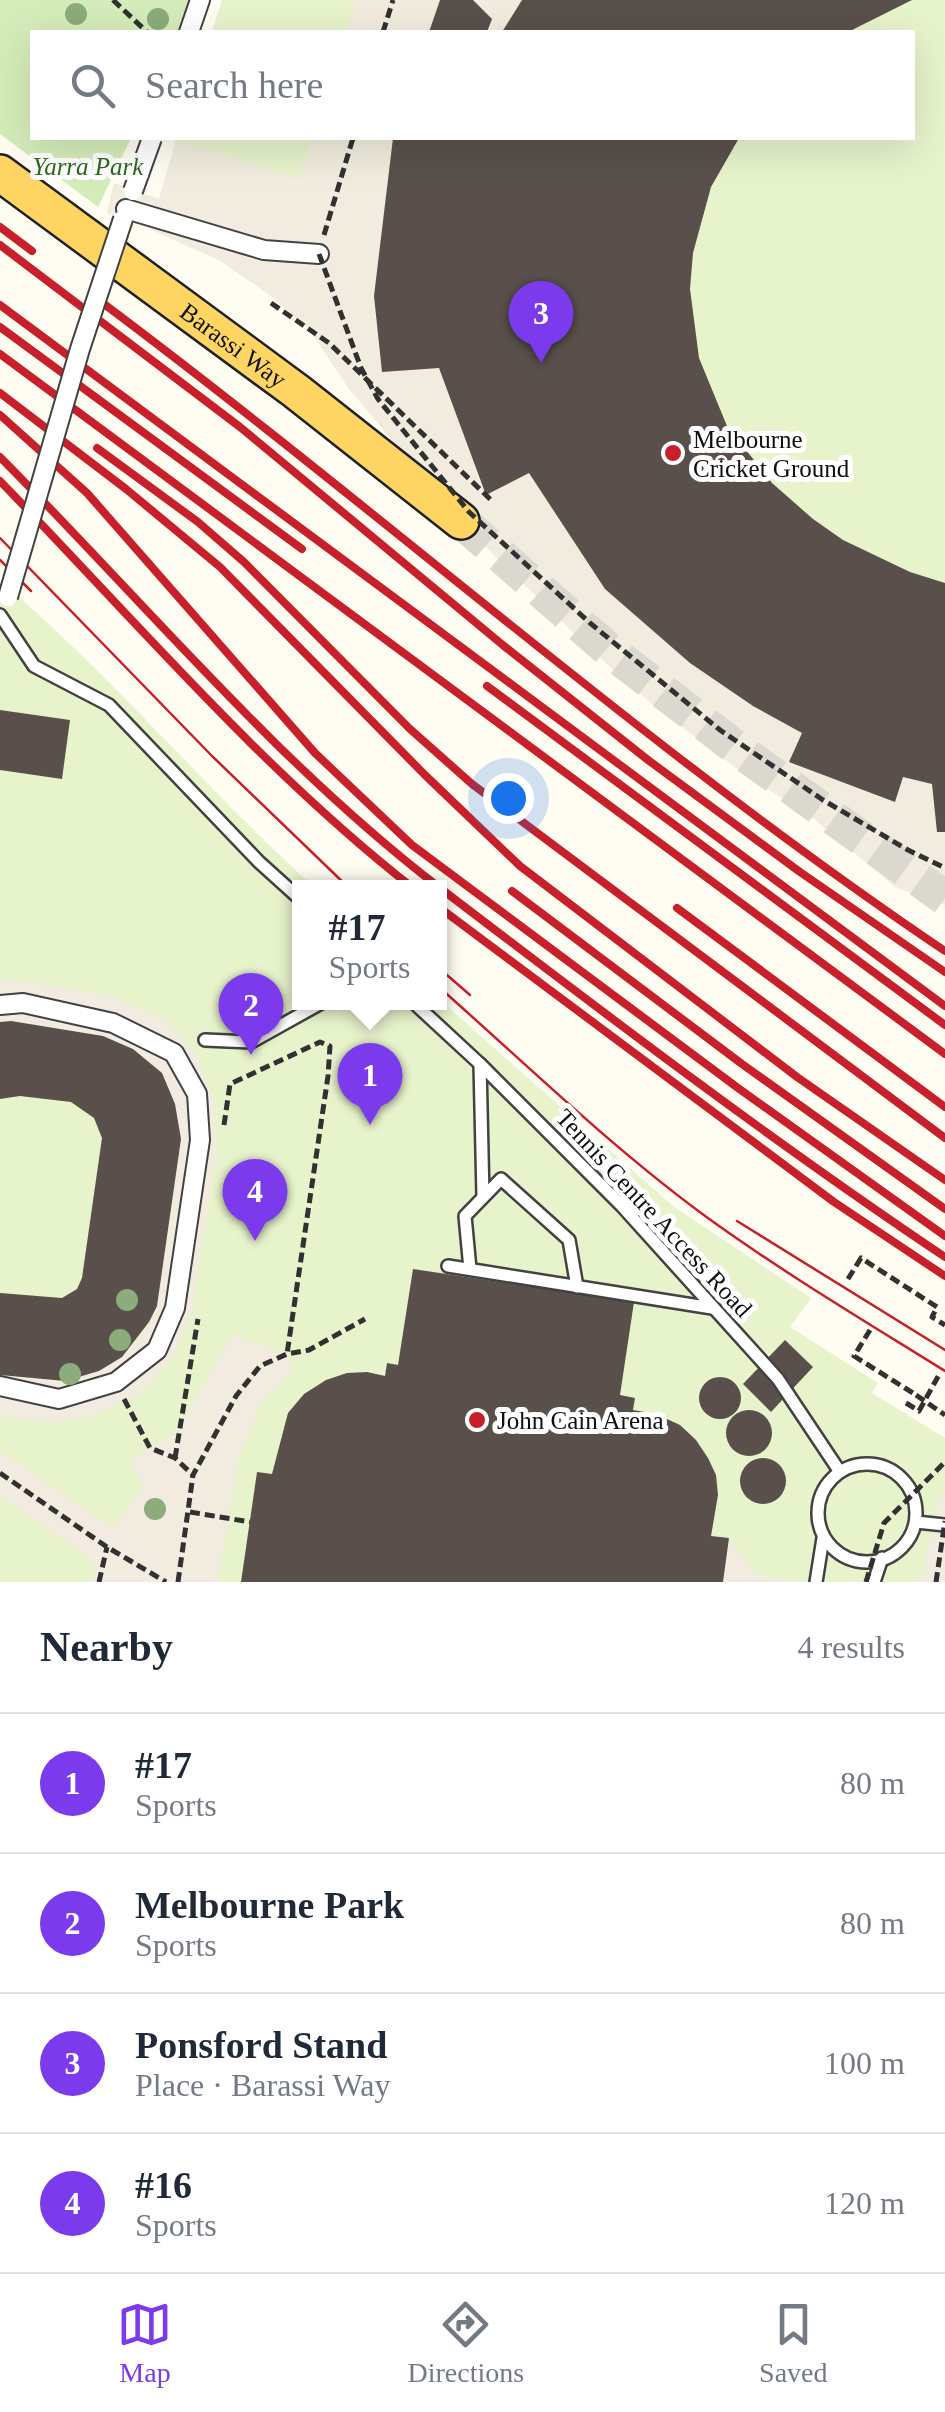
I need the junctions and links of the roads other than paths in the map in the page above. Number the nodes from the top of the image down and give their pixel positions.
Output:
1 (200, 0) edge
2 (189, 30) edge
3 (151, 140) edge
4 (0, 173) edge
5 (126, 213) junction
6 (319, 254) road end
7 (461, 522) tunnel mouth
8 (3, 611) edge
9 (292, 892) edge
10 (0, 1005) edge
11 (308, 1010) edge
12 (421, 1010) edge
13 (205, 1040) dead end
14 (480, 1064) junction
15 (484, 1197) junction
16 (448, 1266) dead end
17 (470, 1270) junction
18 (577, 1286) junction
19 (712, 1308) junction
20 (0, 1386) edge
21 (840, 1472) junction
22 (916, 1522) junction
23 (945, 1523) edge
24 (823, 1538) junction
25 (882, 1558) junction
26 (816, 1582) edge
27 (874, 1582) edge

1 - 2 street
3 - 5 street, bridge
4 - 7 main road, Barassi Way
5 - 6 street
5 - 8 street, bridge
8 - 9 lane
10 - 20 street
11 - 13 lane
12 - 14 lane, Tennis Centre Access Road
14 - 15 lane
14 - 19 lane, Tennis Centre Access Road
15 - 17 lane
15 - 18 lane
16 - 17 lane
17 - 18 lane
18 - 19 lane
19 - 21 lane, Tennis Centre Access Road
21 - 22 lane
21 - 24 lane
22 - 23 lane
22 - 25 lane
24 - 25 lane
24 - 26 lane
25 - 27 lane

